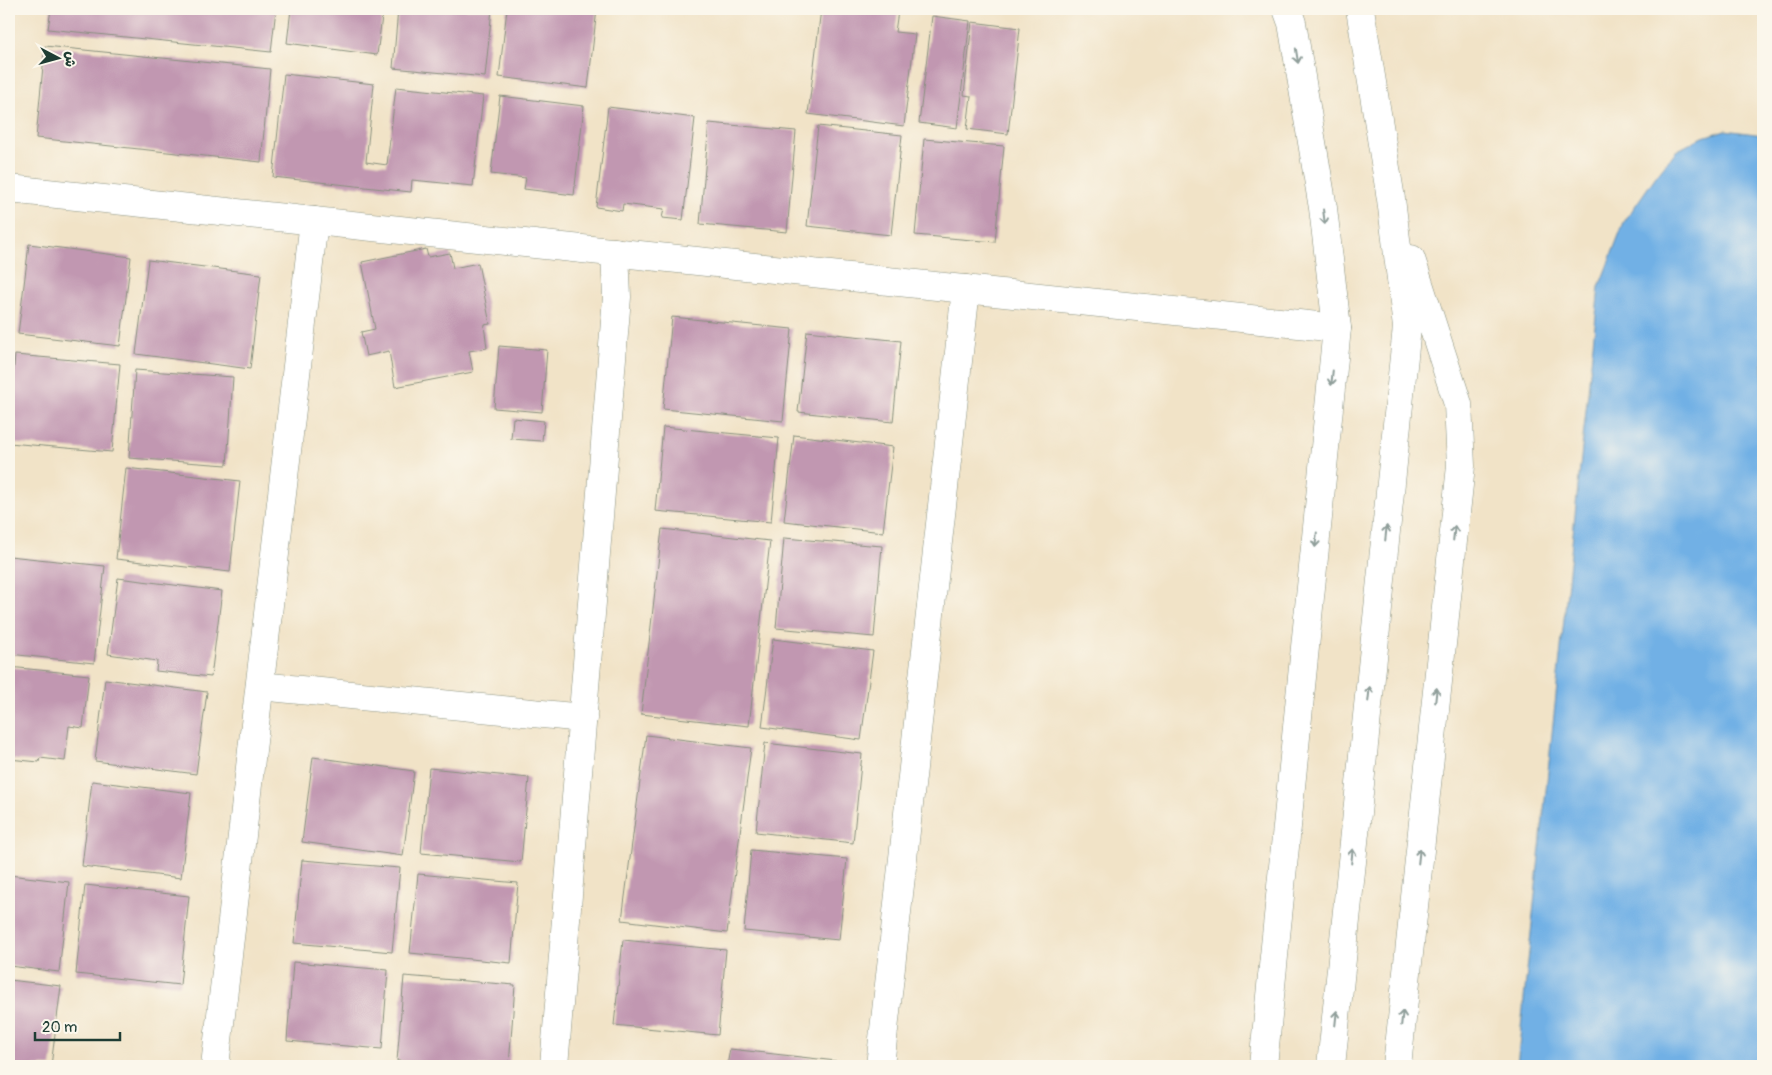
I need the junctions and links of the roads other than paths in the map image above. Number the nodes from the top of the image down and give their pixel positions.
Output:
1 (1360, 9) edge
2 (1283, 14) edge
3 (9, 188) edge
4 (1391, 198) junction
5 (314, 221) junction
6 (615, 252) junction
7 (966, 289) junction
8 (1337, 328) junction
9 (260, 686) junction
10 (583, 718) junction
11 (215, 1066) edge
12 (554, 1066) edge
13 (880, 1066) edge
14 (1263, 1066) edge
15 (1331, 1066) edge
16 (1397, 1066) edge

1 - 4 street
2 -> 8 street
3 - 5 street
15 -> 4 street
16 -> 4 street
5 - 6 street
5 - 9 street
6 - 7 street
6 - 10 street
7 - 8 street
7 - 13 street
8 -> 14 street
9 - 10 street
9 - 11 street
10 - 12 street

